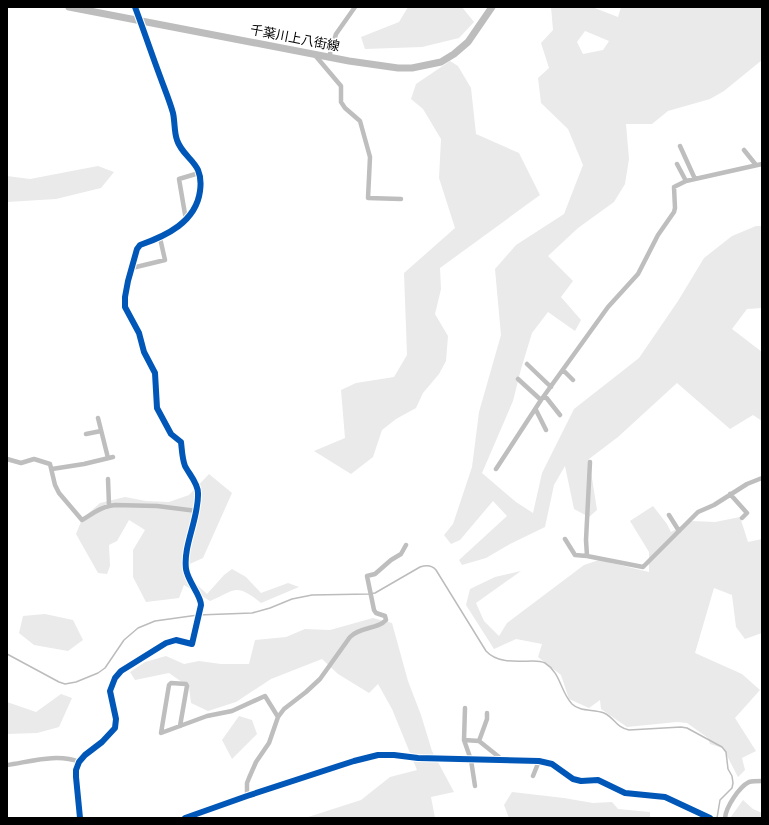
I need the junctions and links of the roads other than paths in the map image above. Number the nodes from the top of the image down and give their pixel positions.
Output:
1 (69, 7) edge
2 (136, 7) edge
3 (355, 7) edge
4 (492, 7) edge
5 (140, 20) junction
6 (314, 54) junction
7 (329, 57) junction
8 (680, 146) dead end
9 (744, 150) dead end
10 (677, 164) dead end
11 (762, 164) edge
12 (756, 165) junction
13 (199, 173) junction
14 (695, 179) junction
15 (686, 181) junction
16 (401, 199) dead end
17 (186, 220) junction
18 (160, 238) junction
19 (132, 268) junction
20 (527, 364) dead end
21 (563, 370) junction
22 (518, 379) dead end
23 (573, 380) dead end
24 (551, 387) junction
25 (543, 398) junction
26 (536, 410) junction
27 (560, 415) dead end
28 (98, 418) dead end
29 (546, 430) dead end
30 (101, 431) junction
31 (86, 434) dead end
32 (114, 457) dead end
33 (108, 458) junction
34 (7, 459) edge
35 (590, 462) dead end
36 (52, 469) junction
37 (496, 469) dead end
38 (762, 478) edge
39 (108, 479) dead end
40 (730, 494) junction
41 (109, 506) junction
42 (197, 511) junction
43 (669, 515) dead end
44 (742, 518) dead end
45 (680, 531) junction
46 (565, 539) dead end
47 (406, 545) dead end
48 (587, 556) junction
49 (464, 708) dead end
50 (487, 713) dead end
51 (278, 717) junction
52 (180, 726) junction
53 (464, 740) junction
54 (479, 741) junction
55 (471, 760) junction
56 (500, 760) junction
57 (539, 761) junction
58 (79, 762) junction
59 (7, 765) edge
60 (533, 776) dead end
61 (762, 781) edge
62 (475, 786) dead end
63 (247, 796) junction
64 (80, 818) edge
65 (185, 818) edge
66 (710, 818) edge
67 (725, 818) edge

1 - 5 main road, 千葉川上八街線
2 - 5 street
3 - 7 street
4 - 7 main road, 千葉川上八街線
5 - 6 main road, 千葉川上八街線
5 - 13 street
6 - 7 main road, 千葉川上八街線
6 - 16 street
8 - 14 street
9 - 12 street
10 - 15 street
11 - 12 street
12 - 14 street
13 - 17 street
13 - 17 street
14 - 15 street
15 - 21 street
17 - 18 street
18 - 19 street
18 - 19 street
19 - 42 street
20 - 24 street
21 - 23 street
21 - 24 street
22 - 25 street
24 - 25 street
25 - 26 street
25 - 27 street
26 - 29 street
26 - 37 street
28 - 30 street
30 - 31 street
30 - 33 street
32 - 33 street
33 - 36 street
34 - 36 street
35 - 48 street
36 - 41 street
38 - 40 street
39 - 41 street
40 - 44 street
40 - 45 street
41 - 42 street
42 - 58 street
43 - 45 street
45 - 48 street
46 - 48 street
47 - 51 street
49 - 53 street
50 - 54 street
51 - 52 street
51 - 63 street
52 - 52 street
53 - 54 street
53 - 55 street
54 - 56 street
55 - 56 street
55 - 62 street
55 - 63 street
56 - 57 street
57 - 60 street
57 - 66 street
58 - 59 street
58 - 64 street
61 - 67 street
63 - 65 street

